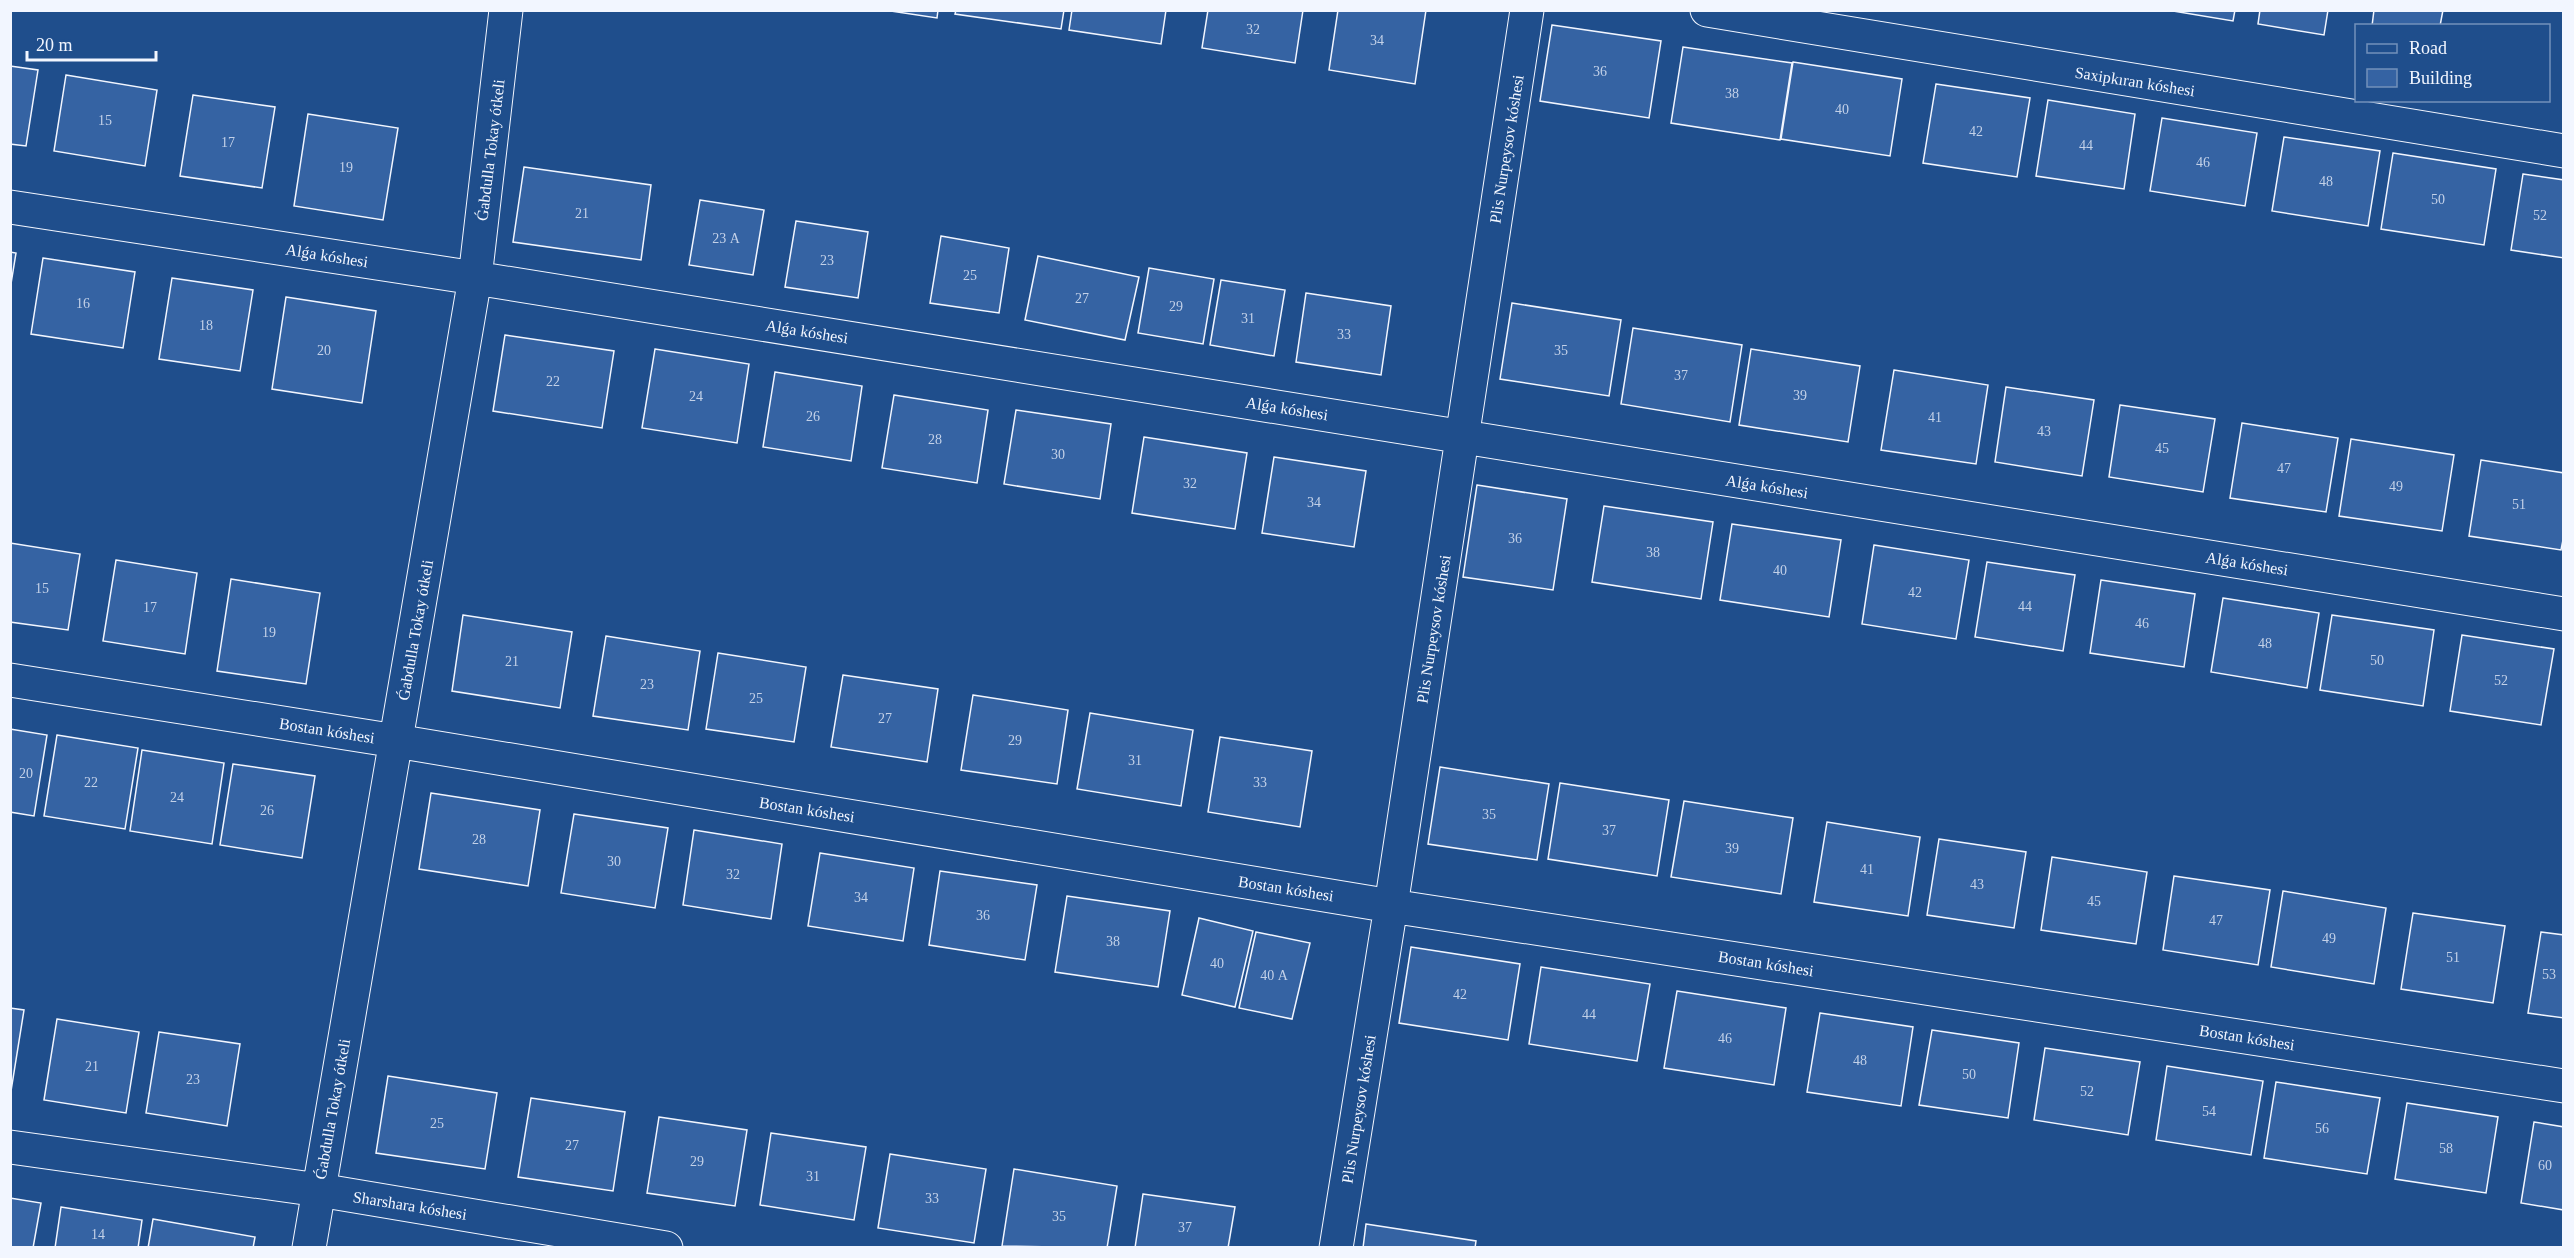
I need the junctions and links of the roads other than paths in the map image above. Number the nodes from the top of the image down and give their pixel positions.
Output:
1 (506, 10) edge
2 (1527, 10) edge
3 (1707, 10) edge
4 (2564, 151) edge
5 (10, 207) edge
6 (475, 278) junction
7 (1462, 436) junction
8 (2564, 614) edge
9 (10, 680) edge
10 (396, 741) junction
11 (1391, 906) junction
12 (2564, 1086) edge
13 (10, 1148) edge
14 (318, 1190) junction
15 (309, 1248) edge
16 (666, 1248) edge
17 (1336, 1248) edge

1 - 6 street, Ǵabdulla Tokay ótkeli
2 - 7 street, Plis Nurpeysov kóshesi
3 - 4 street, Saxipkıran kóshesi
5 - 6 street, Alǵa kóshesi
6 - 7 street, Alǵa kóshesi
6 - 10 street, Ǵabdulla Tokay ótkeli
7 - 8 street, Alǵa kóshesi
7 - 11 street, Plis Nurpeysov kóshesi
9 - 10 street, Bostan kóshesi
10 - 11 street, Bostan kóshesi
10 - 14 street, Ǵabdulla Tokay ótkeli
11 - 12 street, Bostan kóshesi
11 - 17 street, Plis Nurpeysov kóshesi
13 - 14 street, Sharshara kóshesi
14 - 15 street, Ǵabdulla Tokay ótkeli
14 - 16 street, Sharshara kóshesi

